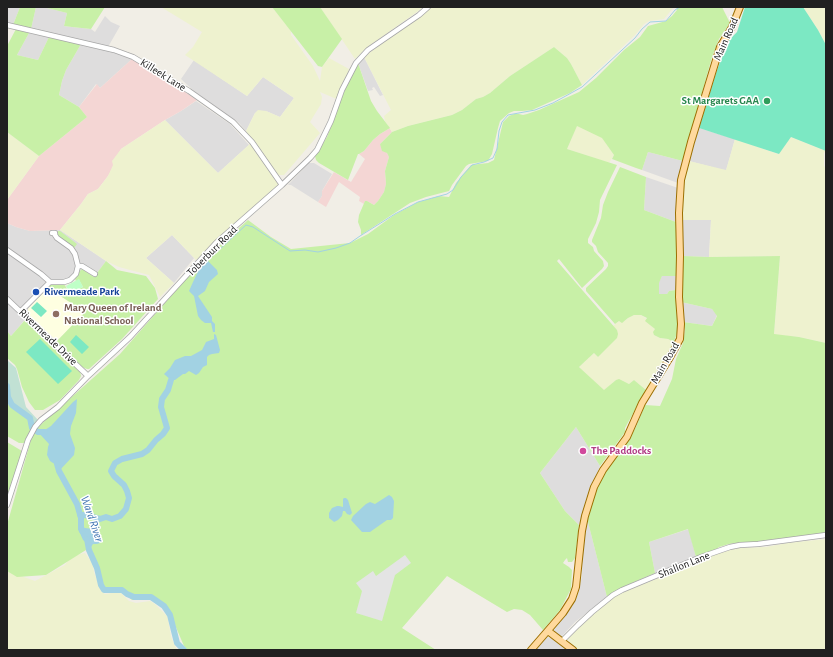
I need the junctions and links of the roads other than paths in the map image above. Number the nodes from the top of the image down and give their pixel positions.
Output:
1 (428, 7) edge
2 (740, 7) edge
3 (7, 26) edge
4 (282, 185) junction
5 (52, 233) dead end
6 (7, 250) edge
7 (78, 266) junction
8 (92, 274) dead end
9 (50, 282) junction
10 (7, 299) edge
11 (20, 311) junction
12 (88, 376) junction
13 (7, 505) edge
14 (826, 535) edge
15 (548, 631) junction
16 (562, 641) junction
17 (531, 650) edge
18 (573, 650) edge

1 - 4 street, Toberburr Road
2 - 15 main road, Main Road
3 - 4 street, Killeek Lane
4 - 12 street, Toberburr Road
5 - 7 street
6 - 9 street
7 - 8 street
7 - 9 street
9 - 11 street
10 - 11 street, Rivermeade Drive
11 - 12 street, Rivermeade Drive
12 - 13 street, Toberburr Road
14 - 16 street, Shallon Lane
15 - 16 main road
15 - 17 main road, Main Road
16 - 18 main road

